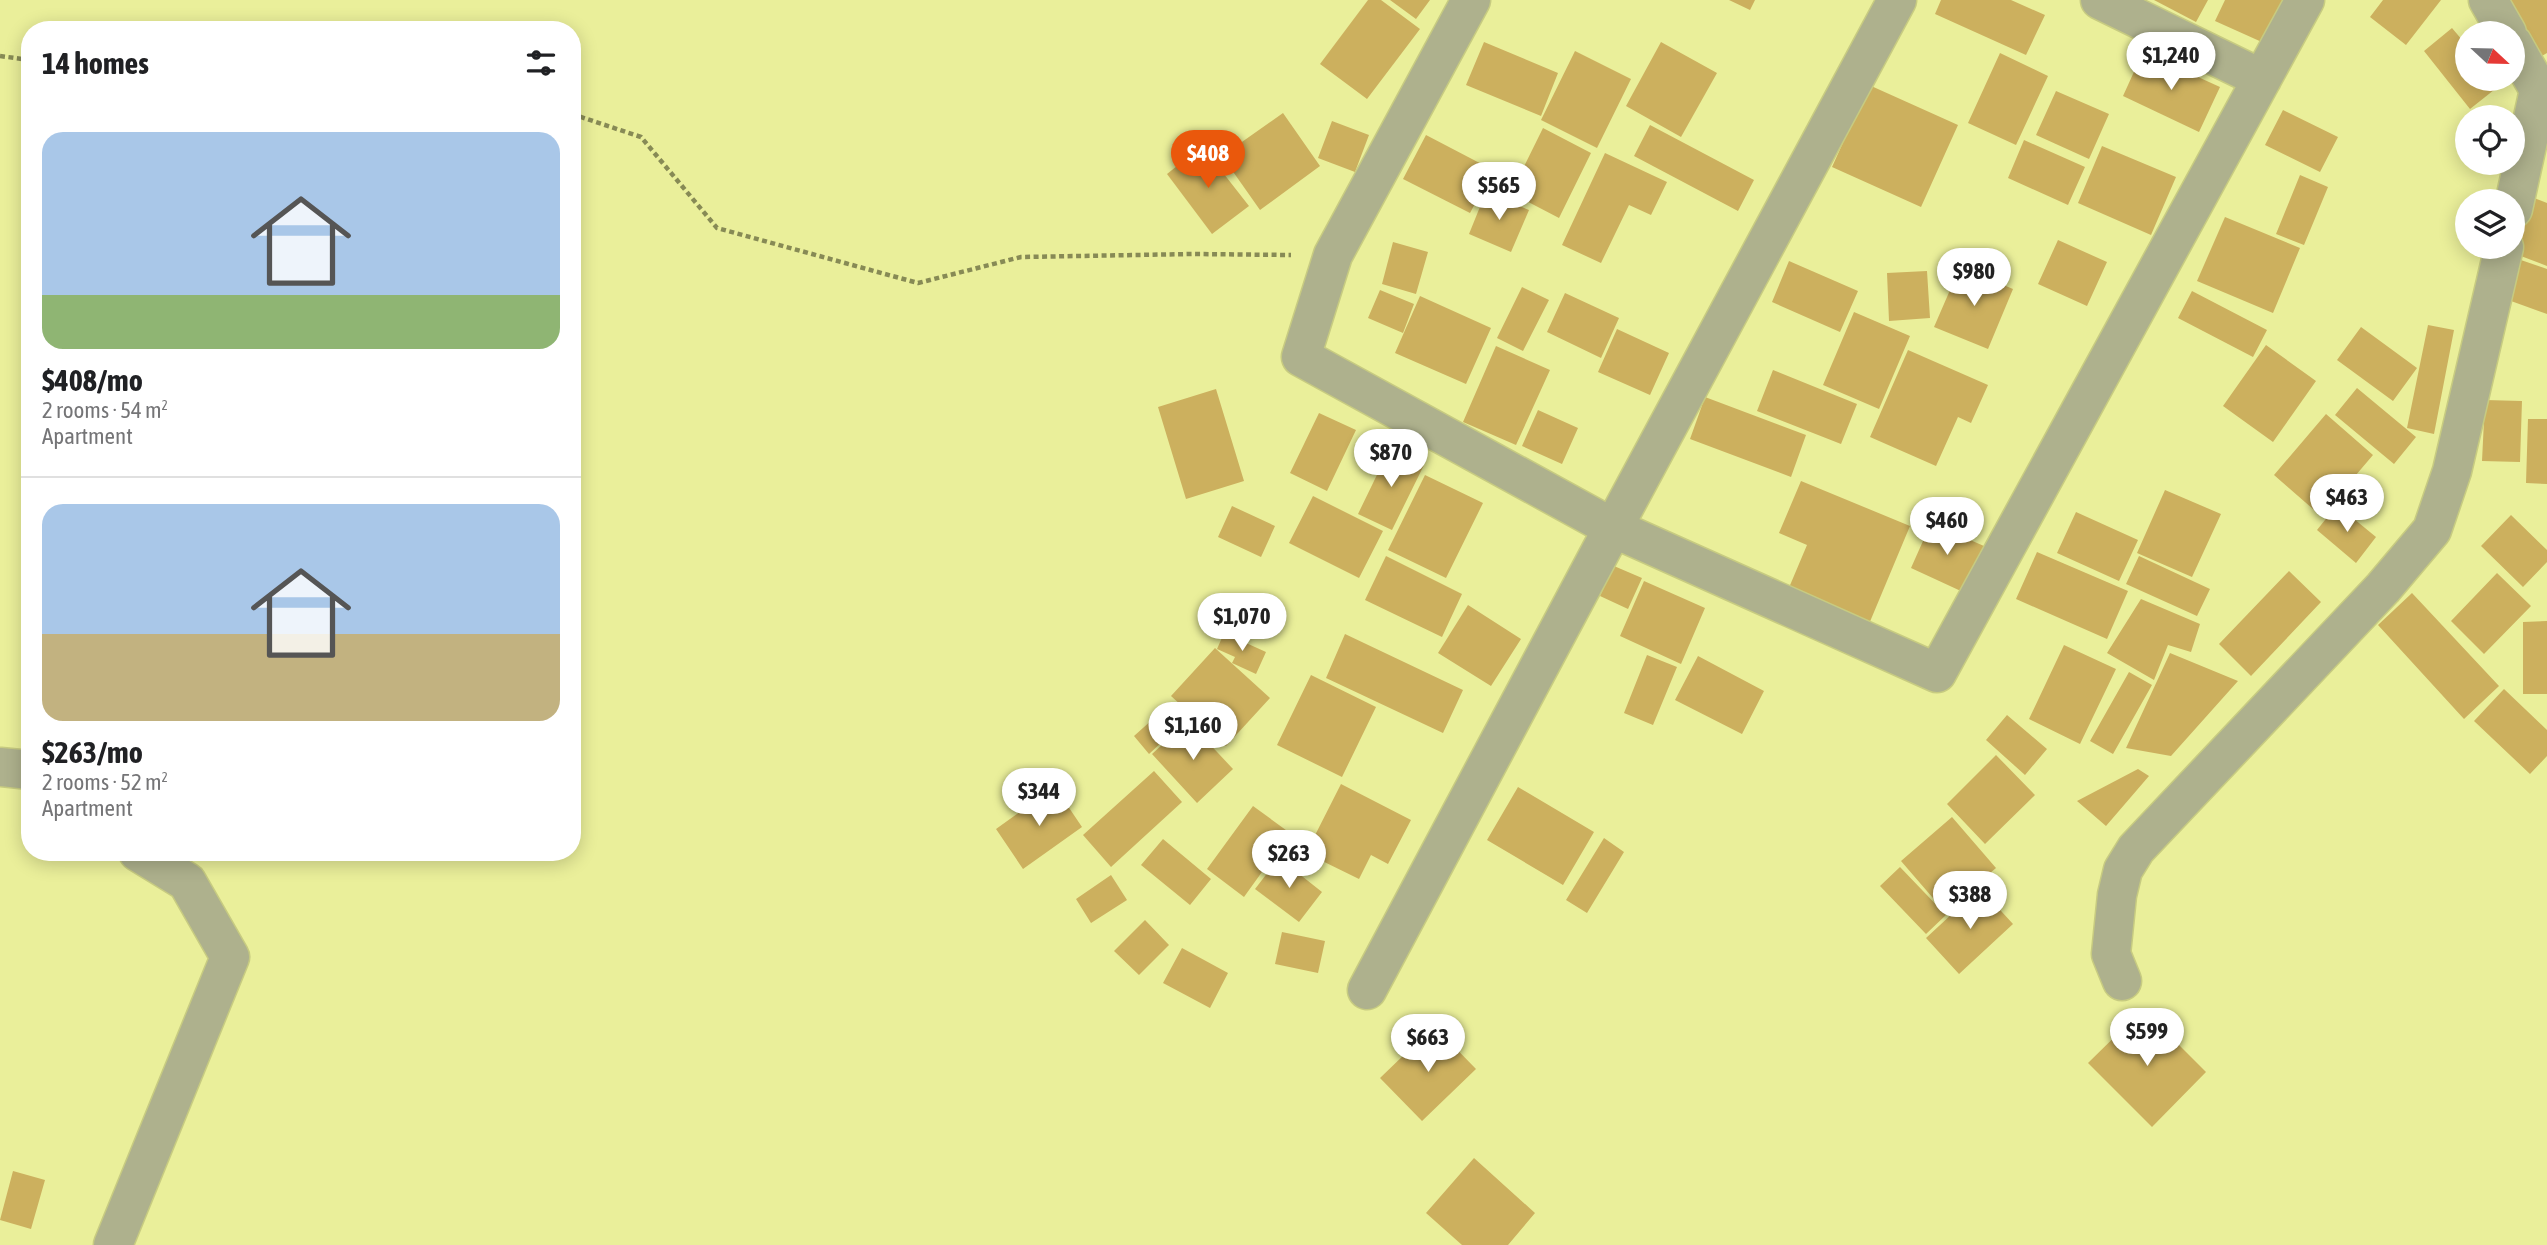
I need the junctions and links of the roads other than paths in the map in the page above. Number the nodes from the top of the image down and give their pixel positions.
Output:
1 (1471, 0) edge
2 (1897, 0) edge
3 (2100, 0) edge
4 (2305, 0) edge
5 (2488, 0) edge
6 (2500, 21) edge
7 (2525, 65) edge
8 (2262, 79) junction
9 (2536, 146) edge
10 (2520, 189) edge
11 (2501, 259) edge
12 (1613, 528) junction
13 (0, 767) edge
14 (21, 769) edge
15 (153, 861) edge
16 (2122, 982) dead end
17 (1367, 990) dead end
18 (113, 1245) edge

1 - 12 street
2 - 12 street
3 - 8 street
4 - 8 street
5 - 6 street
7 - 9 street
8 - 12 street
9 - 10 street
11 - 16 street
12 - 17 street
13 - 14 street
15 - 18 street

